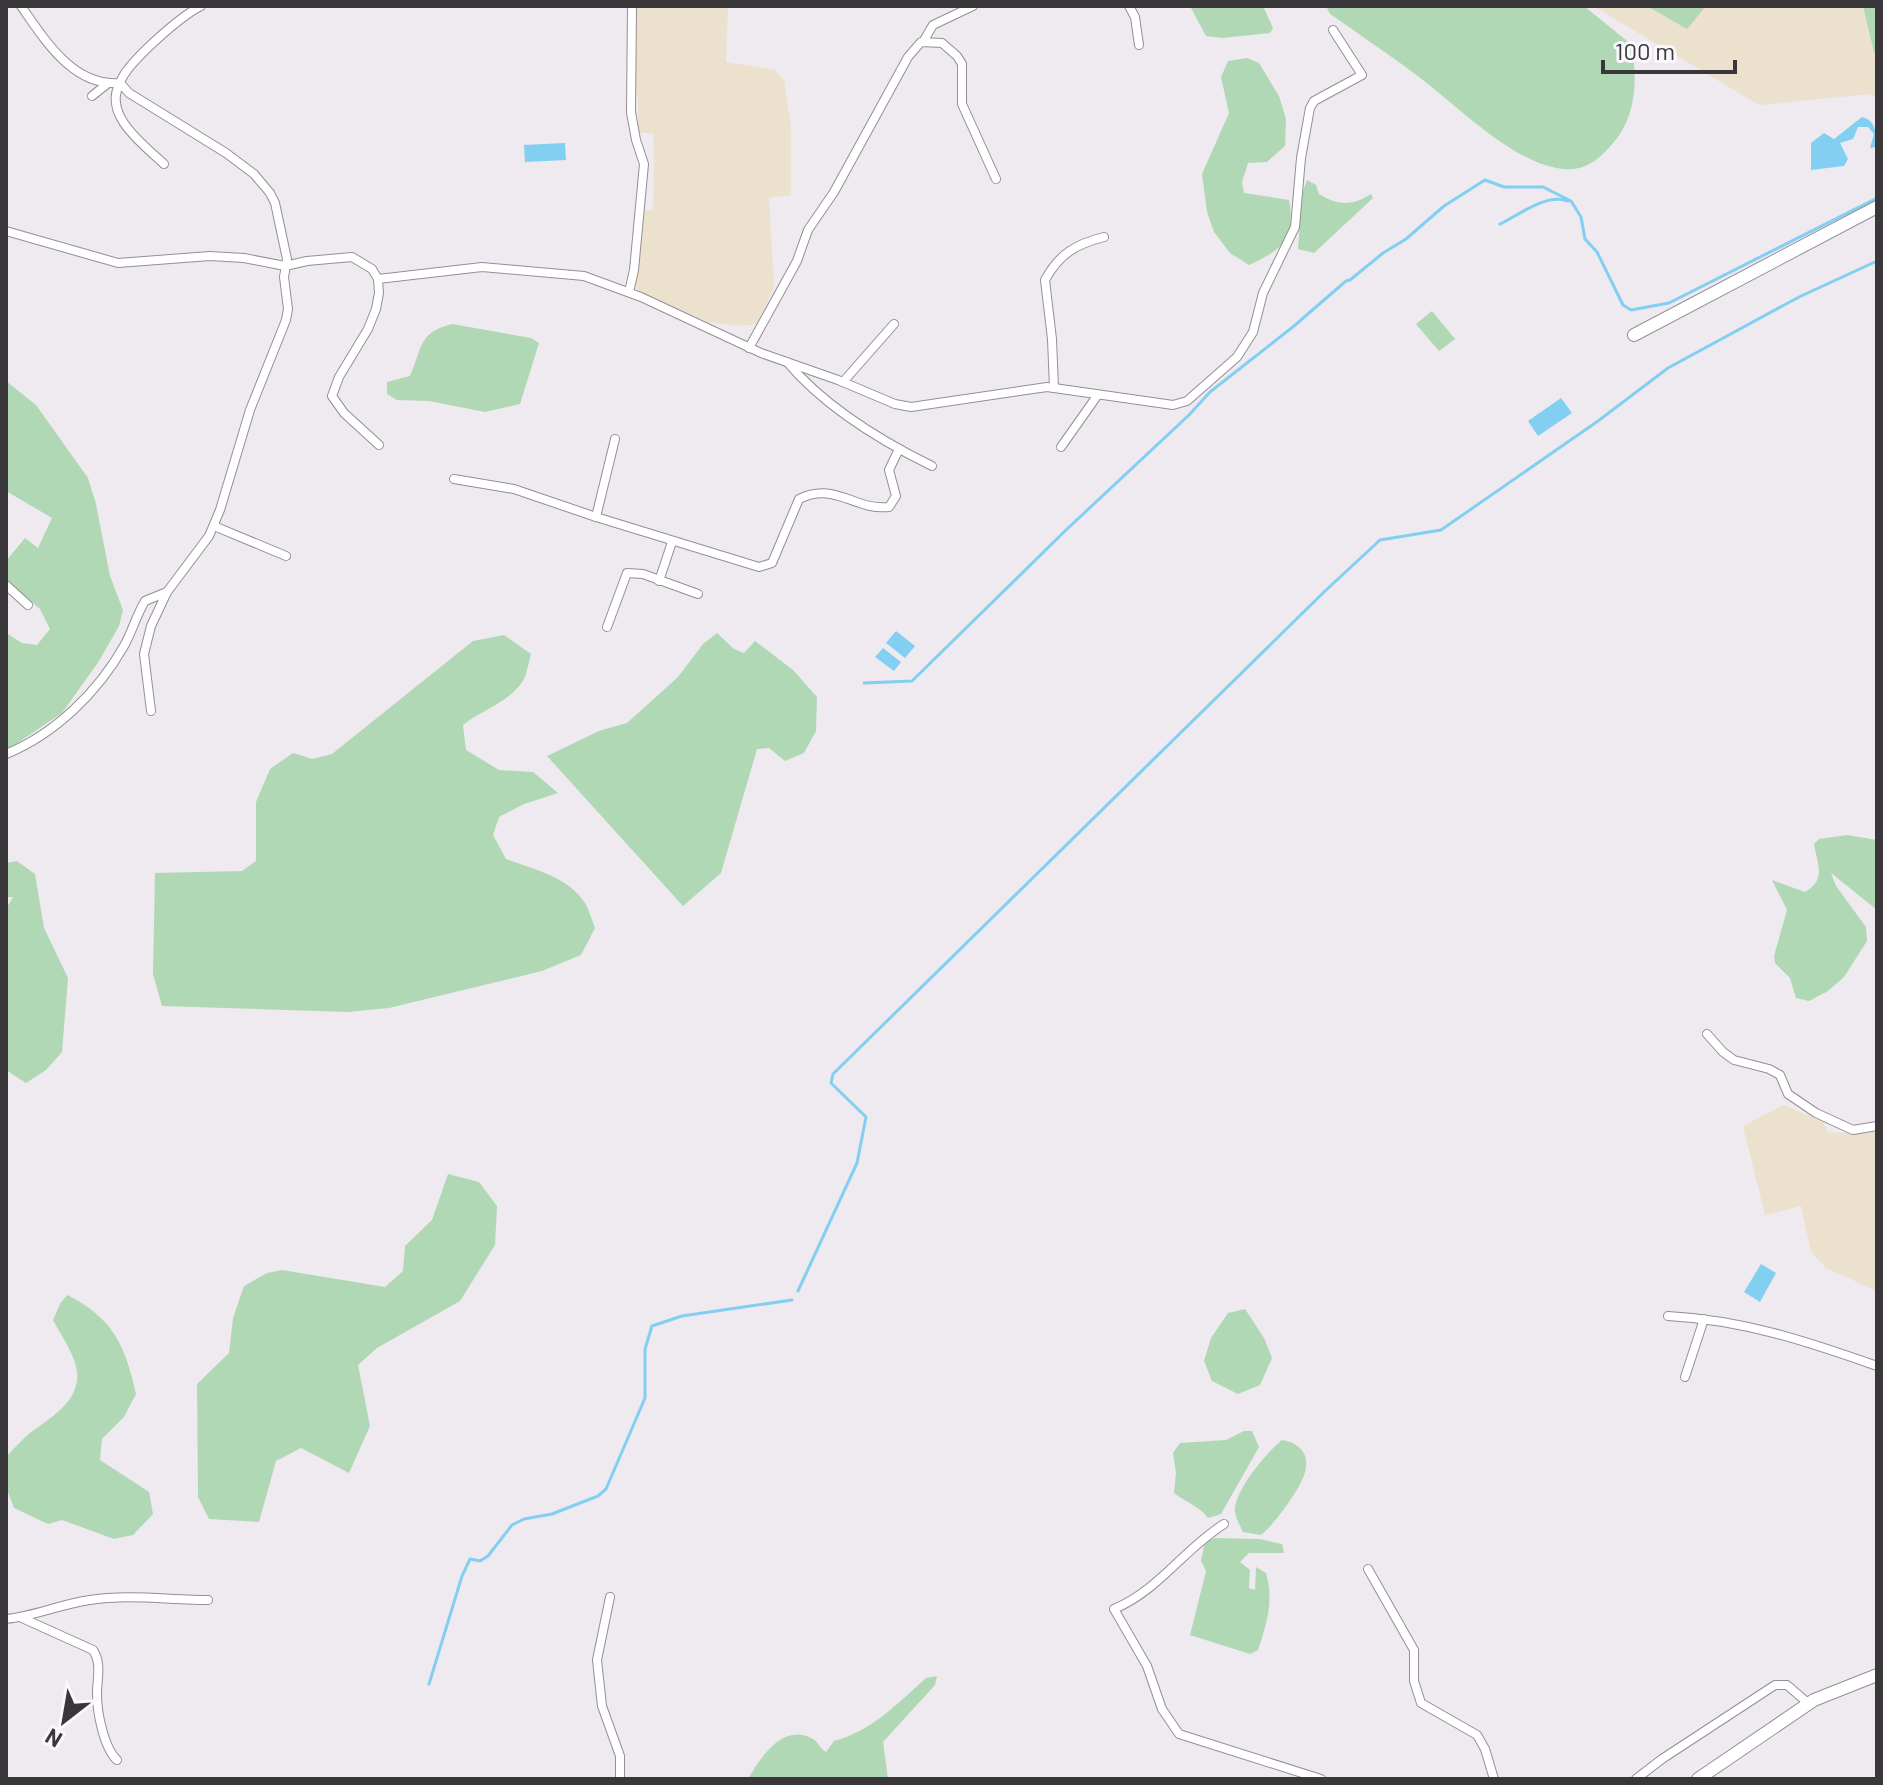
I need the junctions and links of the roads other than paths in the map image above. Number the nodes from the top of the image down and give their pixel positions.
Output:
1 (21, 6) edge
2 (201, 6) edge
3 (632, 6) edge
4 (973, 6) edge
5 (1129, 6) edge
6 (1333, 30) dead end
7 (923, 42) junction
8 (1139, 45) dead end
9 (120, 83) junction
10 (107, 84) junction
11 (92, 96) dead end
12 (164, 164) dead end
13 (996, 179) dead end
14 (1877, 207) edge
15 (6, 231) edge
16 (1104, 237) dead end
17 (285, 266) junction
18 (378, 279) junction
19 (629, 292) junction
20 (894, 324) dead end
21 (1634, 335) dead end
22 (749, 348) junction
23 (786, 362) junction
24 (843, 382) junction
25 (1054, 388) junction
26 (1097, 396) junction
27 (615, 439) dead end
28 (379, 445) dead end
29 (1061, 447) dead end
30 (899, 449) junction
31 (932, 466) dead end
32 (454, 479) dead end
33 (596, 517) junction
34 (214, 526) junction
35 (672, 542) junction
36 (286, 556) dead end
37 (659, 581) junction
38 (6, 585) edge
39 (167, 592) junction
40 (698, 594) dead end
41 (28, 605) dead end
42 (607, 627) dead end
43 (151, 711) dead end
44 (6, 754) edge
45 (1707, 1034) dead end
46 (1877, 1126) edge
47 (1668, 1316) dead end
48 (1704, 1319) junction
49 (1877, 1366) edge
50 (1685, 1377) dead end
51 (1224, 1524) dead end
52 (1368, 1569) dead end
53 (610, 1597) dead end
54 (208, 1600) dead end
55 (21, 1618) junction
56 (6, 1619) edge
57 (1877, 1675) edge
58 (1809, 1704) junction
59 (117, 1760) dead end
60 (620, 1779) edge
61 (1321, 1779) edge
62 (1494, 1779) edge
63 (1636, 1779) edge
64 (1698, 1779) edge

1 - 10 street
2 - 9 street
3 - 19 street
4 - 7 street
5 - 8 street
6 - 26 street
7 - 13 street
7 - 22 street
9 - 10 street
9 - 12 street
9 - 17 street
10 - 11 street
14 - 21 main road
15 - 17 street
16 - 25 street
17 - 18 street
17 - 34 street
18 - 19 street
18 - 28 street
19 - 22 street
20 - 24 street
22 - 23 street
23 - 24 street
23 - 30 street
24 - 25 street
25 - 26 street
26 - 29 street
27 - 33 street
30 - 31 street
30 - 35 street
32 - 33 street
33 - 35 street
34 - 36 street
34 - 39 street
35 - 37 street
37 - 40 street
37 - 42 street
38 - 41 street
39 - 43 street
39 - 44 street
45 - 46 street
47 - 48 street
48 - 49 street
48 - 50 street
51 - 61 street
52 - 62 street
53 - 60 street
54 - 55 street
55 - 56 street
55 - 59 street
57 - 58 main road
58 - 63 street
58 - 64 main road

